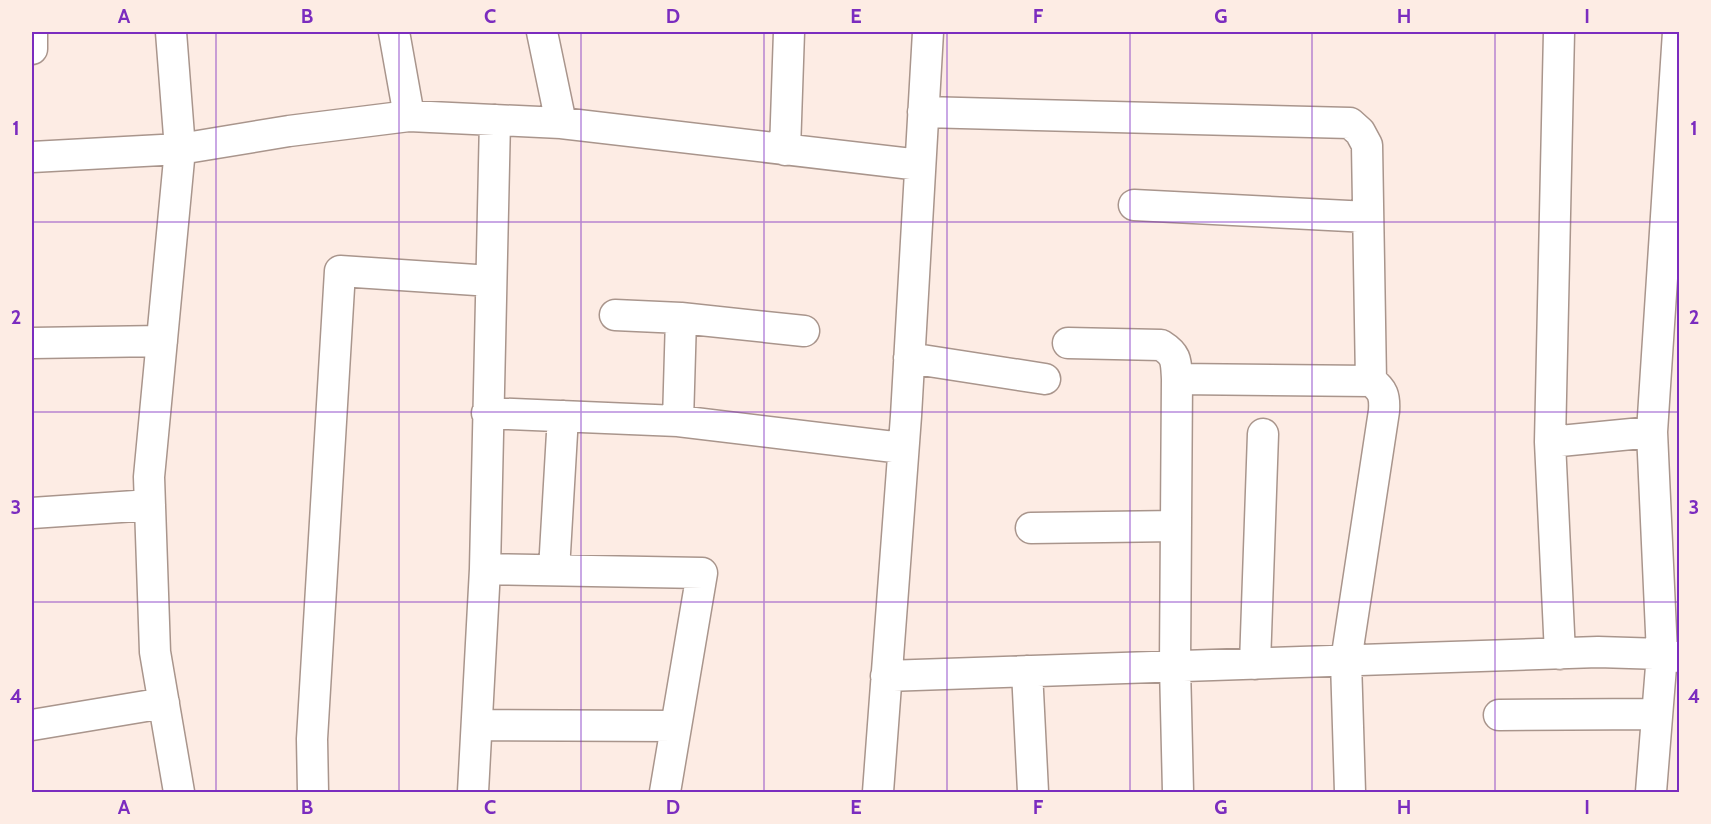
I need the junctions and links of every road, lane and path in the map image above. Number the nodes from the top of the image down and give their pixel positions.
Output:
1 (32, 32) edge
2 (171, 32) edge
3 (394, 32) edge
4 (542, 32) edge
5 (789, 32) edge
6 (928, 32) edge
7 (1559, 32) edge
8 (1678, 32) edge
9 (32, 49) edge
10 (923, 112) junction
11 (409, 116) junction
12 (495, 120) junction
13 (561, 123) junction
14 (180, 149) junction
15 (785, 150) junction
16 (32, 157) edge
17 (920, 165) junction
18 (1134, 205) dead end
19 (1368, 217) junction
20 (491, 281) junction
21 (615, 315) dead end
22 (681, 318) junction
23 (804, 331) dead end
24 (162, 341) junction
25 (32, 343) edge
26 (1068, 344) dead end
27 (909, 358) junction
28 (1045, 379) dead end
29 (1177, 379) junction
30 (1371, 381) junction
31 (487, 413) junction
32 (563, 416) junction
33 (678, 421) junction
34 (1652, 432) junction
35 (1263, 434) dead end
36 (1550, 442) junction
37 (902, 448) junction
38 (150, 505) junction
39 (32, 513) edge
40 (1176, 526) junction
41 (1031, 528) dead end
42 (485, 569) junction
43 (554, 570) junction
44 (1560, 654) junction
45 (1671, 656) edge
46 (1346, 661) junction
47 (1255, 663) junction
48 (1175, 666) junction
49 (1027, 671) junction
50 (886, 676) junction
51 (164, 703) junction
52 (1657, 714) junction
53 (1499, 715) dead end
54 (32, 725) edge
55 (477, 725) junction
56 (675, 726) junction
57 (179, 792) edge
58 (313, 792) edge
59 (473, 792) edge
60 (665, 792) edge
61 (878, 792) edge
62 (1034, 792) edge
63 (1178, 792) edge
64 (1350, 792) edge
65 (1651, 792) edge

1 - 9 street
2 - 14 street
3 - 11 street
4 - 13 street
5 - 15 street
6 - 10 street
7 - 36 street
8 - 34 street
10 - 17 street
10 - 19 street
11 - 12 street
11 - 14 street
12 - 13 street
12 - 20 street
13 - 15 street
14 - 16 street
14 - 24 street
15 - 17 street
17 - 27 street
18 - 19 street
19 - 30 street
20 - 31 street
20 - 58 street
21 - 22 street
22 - 23 street
22 - 33 street
24 - 25 street
24 - 38 street
26 - 29 street
27 - 28 street
27 - 37 street
29 - 30 street
29 - 40 street
30 - 46 street
31 - 32 street
31 - 42 street
32 - 33 street
32 - 43 street
33 - 37 street
34 - 36 street
34 - 45 street
35 - 47 street
36 - 44 street
37 - 50 street
38 - 39 street
38 - 51 street
40 - 41 street
40 - 48 street
42 - 43 street
42 - 55 street
43 - 56 street
44 - 45 street
44 - 46 street
45 - 52 street
46 - 47 street
46 - 64 street
47 - 48 street
48 - 49 street
48 - 63 street
49 - 50 street
49 - 62 street
50 - 61 street
51 - 54 street
51 - 57 street
52 - 53 street
52 - 65 street
55 - 56 street
55 - 59 street
56 - 60 street

